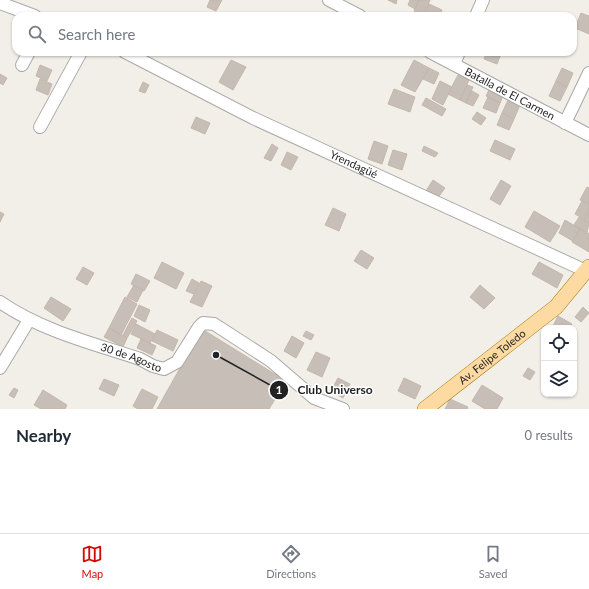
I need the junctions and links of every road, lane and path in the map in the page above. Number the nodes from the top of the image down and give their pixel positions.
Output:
1 (329, 0) edge
2 (483, 0) edge
3 (0, 3) edge
4 (350, 5) edge
5 (24, 12) edge
6 (478, 12) edge
7 (27, 56) edge
8 (79, 56) edge
9 (133, 56) edge
10 (438, 56) edge
11 (457, 56) edge
12 (454, 64) junction
13 (22, 65) dead end
14 (589, 73) edge
15 (565, 123) junction
16 (40, 127) dead end
17 (589, 135) edge
18 (587, 269) edge
19 (0, 302) edge
20 (29, 320) junction
21 (0, 368) edge
22 (343, 409) edge
23 (425, 409) edge

1 - 4 street
2 - 6 street
3 - 5 street
7 - 13 street
8 - 16 street
9 - 18 street, Yrendagüé
10 - 12 street, Batalla de El Carmen
11 - 12 street
12 - 15 street, Batalla de El Carmen
14 - 15 street
15 - 17 street, Batalla de El Carmen
18 - 23 main road, Av. Felipe Toledo
19 - 20 street, 30 de Agosto
20 - 21 street
20 - 22 street, 30 de Agosto

